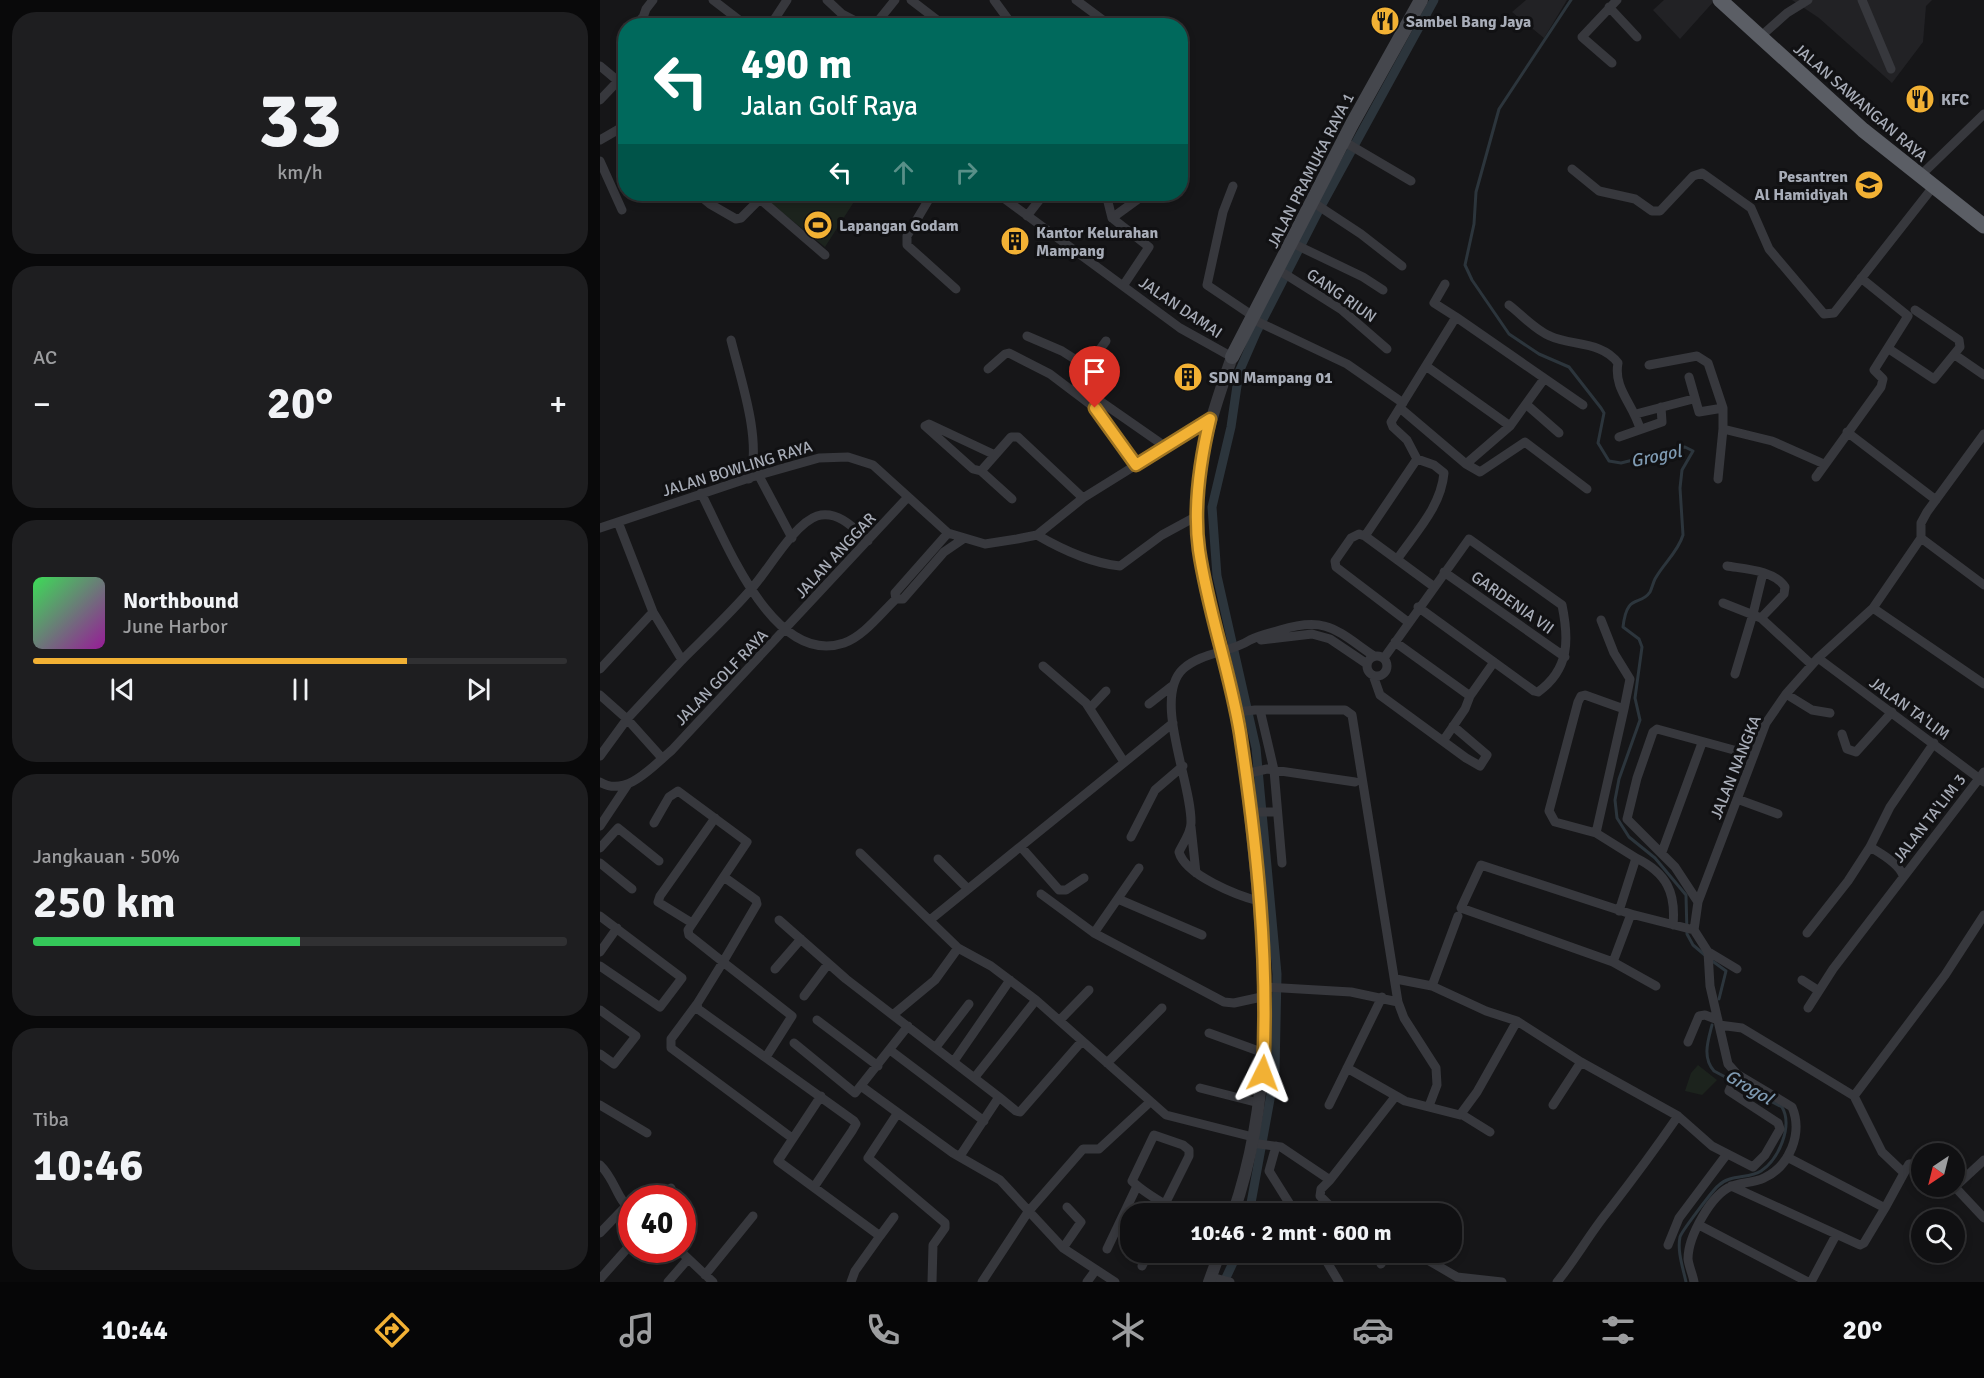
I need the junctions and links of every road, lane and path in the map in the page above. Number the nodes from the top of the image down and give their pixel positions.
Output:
1 (653, 0) edge
2 (713, 0) edge
3 (787, 0) edge
4 (827, 0) edge
5 (895, 0) edge
6 (911, 0) edge
7 (994, 0) edge
8 (1076, 0) edge
9 (1421, 0) edge
10 (1617, 0) edge
11 (1720, 0) edge
12 (1808, 0) edge
13 (1862, 0) edge
14 (1609, 7) junction
15 (643, 18) edge
16 (737, 18) edge
17 (775, 18) edge
18 (850, 18) edge
19 (880, 18) edge
20 (935, 18) edge
21 (1006, 18) edge
22 (1100, 18) edge
23 (1636, 36) dead end
24 (1760, 37) junction
25 (1612, 63) dead end
26 (600, 66) edge
27 (1891, 69) dead end
28 (618, 80) edge
29 (616, 83) junction
30 (600, 100) edge
31 (1984, 114) edge
32 (618, 130) edge
33 (600, 140) edge
34 (1350, 145) junction
35 (600, 161) edge
36 (1572, 169) dead end
37 (1920, 176) junction
38 (1411, 181) dead end
39 (1233, 186) dead end
40 (1933, 187) junction
41 (709, 201) edge
42 (757, 201) edge
43 (767, 201) edge
44 (928, 201) edge
45 (1007, 201) edge
46 (1039, 201) edge
47 (1108, 201) edge
48 (1135, 201) edge
49 (1315, 203) junction
50 (622, 210) dead end
51 (1027, 216) junction
52 (1112, 218) junction
53 (1982, 221) edge
54 (1297, 246) junction
55 (825, 255) dead end
56 (1402, 266) dead end
57 (1282, 272) junction
58 (1861, 278) junction
59 (1444, 284) dead end
60 (1123, 286) junction
61 (956, 289) dead end
62 (1383, 290) dead end
63 (1509, 305) dead end
64 (1915, 310) dead end
65 (1456, 317) junction
66 (1257, 320) junction
67 (1027, 336) dead end
68 (731, 340) dead end
69 (1106, 341) dead end
70 (1387, 349) dead end
71 (1892, 351) dead end
72 (1955, 355) junction
73 (1232, 357) junction
74 (1649, 365) dead end
75 (1426, 366) junction
76 (1087, 367) junction
77 (988, 369) dead end
78 (1984, 375) edge
79 (1689, 377) dead end
80 (1544, 379) junction
81 (1693, 399) junction
82 (1527, 405) junction
83 (1582, 405) dead end
84 (1401, 406) junction
85 (1661, 407) junction
86 (1723, 408) junction
87 (1636, 414) junction
88 (1210, 419) junction
89 (1510, 426) junction
90 (1640, 429) junction
91 (1723, 429) junction
92 (1847, 432) junction
93 (1559, 434) dead end
94 (1984, 434) edge
95 (1619, 437) dead end
96 (1166, 447) junction
97 (995, 455) junction
98 (1417, 459) junction
99 (1824, 464) junction
100 (1136, 465) junction
101 (1466, 465) junction
102 (981, 471) junction
103 (759, 476) junction
104 (1816, 477) dead end
105 (749, 478) junction
106 (1718, 479) dead end
107 (1587, 489) dead end
108 (701, 493) junction
109 (907, 498) junction
110 (1083, 498) junction
111 (1012, 499) dead end
112 (1935, 500) junction
113 (1197, 516) junction
114 (618, 522) junction
115 (600, 528) edge
116 (948, 533) junction
117 (1037, 535) junction
118 (1365, 536) junction
119 (792, 538) junction
120 (963, 538) junction
121 (1921, 538) junction
122 (868, 541) junction
123 (1398, 558) junction
124 (1727, 566) dead end
125 (1444, 572) junction
126 (1762, 573) junction
127 (1984, 585) edge
128 (1433, 586) junction
129 (752, 589) junction
130 (896, 599) junction
131 (1723, 603) dead end
132 (1418, 607) junction
133 (1873, 608) junction
134 (653, 612) junction
135 (1757, 616) junction
136 (1601, 620) dead end
137 (1408, 622) junction
138 (1314, 623) junction
139 (785, 632) junction
140 (1312, 634) junction
141 (1395, 642) junction
142 (1244, 643) junction
143 (1226, 649) junction
144 (1379, 657) junction
145 (1565, 657) junction
146 (682, 660) junction
147 (1815, 661) junction
148 (1494, 662) junction
149 (1367, 664) junction
150 (1043, 666) dead end
151 (600, 669) edge
152 (1735, 674) dead end
153 (1373, 675) junction
154 (1984, 684) edge
155 (1172, 686) junction
156 (1106, 691) dead end
157 (1786, 694) junction
158 (600, 695) edge
159 (1470, 696) junction
160 (1149, 704) dead end
161 (1090, 708) junction
162 (1624, 708) junction
163 (1257, 710) junction
164 (1239, 712) junction
165 (1892, 712) junction
166 (1830, 713) dead end
167 (627, 719) junction
168 (1173, 723) junction
169 (1453, 726) junction
170 (1842, 734) dead end
171 (1443, 741) junction
172 (1702, 743) junction
173 (1934, 743) junction
174 (1752, 755) junction
175 (600, 756) edge
176 (662, 758) junction
177 (1124, 762) junction
178 (1183, 766) junction
179 (1270, 769) junction
180 (1248, 773) junction
181 (1982, 778) edge
182 (600, 782) edge
183 (1355, 782) dead end
184 (628, 784) junction
185 (1737, 799) junction
186 (1255, 812) junction
187 (1274, 812) junction
188 (1778, 814) dead end
189 (715, 818) junction
190 (654, 823) dead end
191 (600, 826) edge
192 (1191, 827) junction
193 (1596, 833) junction
194 (1131, 837) dead end
195 (1021, 847) junction
196 (1870, 847) junction
197 (600, 848) edge
198 (1662, 852) junction
199 (860, 853) dead end
200 (1636, 858) junction
201 (938, 860) dead end
202 (659, 861) dead end
203 (600, 863) edge
204 (1282, 863) dead end
205 (1139, 868) dead end
206 (1196, 873) junction
207 (1903, 876) junction
208 (724, 877) junction
209 (1084, 878) dead end
210 (967, 888) junction
211 (632, 889) dead end
212 (1041, 894) dead end
213 (1118, 899) junction
214 (1259, 901) junction
215 (1698, 902) junction
216 (1619, 910) junction
217 (1630, 915) junction
218 (1984, 915) edge
219 (600, 916) edge
220 (1458, 916) dead end
221 (779, 920) dead end
222 (930, 920) junction
223 (692, 923) junction
224 (617, 928) junction
225 (1684, 928) junction
226 (1094, 933) junction
227 (1807, 933) dead end
228 (1202, 935) dead end
229 (801, 939) junction
230 (958, 948) junction
231 (600, 952) edge
232 (1707, 952) junction
233 (723, 962) junction
234 (1613, 962) junction
235 (828, 964) junction
236 (600, 966) edge
237 (776, 969) dead end
238 (1737, 969) dead end
239 (1396, 979) junction
240 (1010, 980) junction
241 (1802, 980) dead end
242 (1432, 986) junction
243 (1656, 986) dead end
244 (1089, 990) dead end
245 (1268, 990) junction
246 (1819, 991) junction
247 (804, 996) dead end
248 (1382, 997) junction
249 (1036, 1000) junction
250 (1398, 1002) junction
251 (697, 1004) junction
252 (969, 1004) dead end
253 (1162, 1008) dead end
254 (1808, 1008) dead end
255 (600, 1010) edge
256 (894, 1014) junction
257 (817, 1020) dead end
258 (1060, 1020) junction
259 (1517, 1021) junction
260 (1718, 1023) junction
261 (908, 1026) junction
262 (1209, 1033) dead end
263 (1082, 1041) junction
264 (1688, 1042) dead end
265 (794, 1043) dead end
266 (936, 1047) junction
267 (890, 1050) junction
268 (1264, 1053) junction
269 (600, 1054) edge
270 (766, 1057) junction
271 (954, 1061) junction
272 (1581, 1062) junction
273 (1107, 1063) junction
274 (878, 1066) junction
275 (1347, 1068) junction
276 (975, 1077) junction
277 (1734, 1078) junction
278 (861, 1086) junction
279 (1200, 1088) dead end
280 (821, 1096) junction
281 (1854, 1096) junction
282 (999, 1097) junction
283 (1395, 1097) junction
284 (1150, 1102) junction
285 (1258, 1102) junction
286 (600, 1105) edge
287 (1329, 1105) dead end
288 (1553, 1105) dead end
289 (1429, 1106) junction
290 (897, 1114) junction
291 (1461, 1114) junction
292 (1678, 1116) junction
293 (984, 1121) junction
294 (647, 1132) dead end
295 (1490, 1132) dead end
296 (792, 1138) junction
297 (1254, 1141) junction
298 (1274, 1146) junction
299 (1727, 1154) junction
300 (960, 1156) junction
301 (1787, 1157) junction
302 (1984, 1160) edge
303 (1911, 1163) edge
304 (600, 1165) edge
305 (1904, 1173) junction
306 (1965, 1177) edge
307 (1330, 1180) junction
308 (1137, 1186) junction
309 (1731, 1186) junction
310 (814, 1187) junction
311 (618, 1197) edge
312 (1965, 1197) edge
313 (1162, 1203) edge
314 (1174, 1203) edge
315 (1236, 1203) edge
316 (1289, 1203) edge
317 (1327, 1203) edge
318 (1067, 1207) dead end
319 (1885, 1208) junction
320 (1028, 1212) junction
321 (753, 1216) dead end
322 (894, 1217) dead end
323 (618, 1218) edge
324 (1984, 1218) edge
325 (1699, 1225) junction
326 (1673, 1230) junction
327 (600, 1233) edge
328 (1836, 1235) junction
329 (880, 1236) junction
330 (1691, 1240) junction
331 (1668, 1245) dead end
332 (1063, 1248) junction
333 (1107, 1249) dead end
334 (618, 1259) edge
335 (685, 1263) edge
336 (692, 1263) edge
337 (1144, 1263) edge
338 (1220, 1263) edge
339 (1328, 1263) edge
340 (1431, 1263) edge
341 (1142, 1266) dead end
342 (1095, 1271) junction
343 (705, 1275) junction
344 (600, 1279) edge
345 (1219, 1280) edge
346 (1457, 1280) edge
347 (1695, 1281) edge
348 (668, 1282) edge
349 (713, 1282) edge
350 (850, 1282) edge
351 (932, 1282) edge
352 (982, 1282) edge
353 (1087, 1282) edge
354 (1115, 1282) edge
355 (1339, 1282) edge
356 (1502, 1282) edge
357 (1557, 1282) edge
358 (1809, 1282) edge

1 - 15 street
2 - 16 street
3 - 17 street
4 - 18 street
5 - 19 street
6 - 20 street
7 - 21 street
8 - 22 street
9 - 34 main road, JALAN PRAMUKA RAYA 1
10 - 14 street
11 - 24 highway, JALAN SAWANGAN RAYA
12 - 24 street
13 - 27 street
14 - 23 street
14 - 25 street
24 - 37 highway, JALAN SAWANGAN RAYA
26 - 29 street
28 - 29 street
29 - 30 street
31 - 37 street
32 - 33 street
34 - 38 street
34 - 49 main road, JALAN PRAMUKA RAYA 1
35 - 50 street
36 - 58 street
37 - 40 highway, JALAN SAWANGAN RAYA
39 - 66 street
40 - 53 highway, JALAN SAWANGAN RAYA
40 - 58 street
41 - 42 street
43 - 55 street
44 - 61 street
45 - 51 street, JALAN DAMAI
46 - 51 street
47 - 52 street
48 - 52 street
49 - 54 main road, JALAN PRAMUKA RAYA 1
49 - 56 street
51 - 60 street, JALAN DAMAI
52 - 60 street
54 - 57 main road, JALAN PRAMUKA RAYA 1
54 - 62 street
57 - 66 main road, JALAN PRAMUKA RAYA 1
57 - 70 street, GANG RIUN
58 - 92 street
59 - 65 street
60 - 73 street, JALAN DAMAI
63 - 87 street
64 - 72 street
65 - 75 street
65 - 80 street
66 - 73 main road, JALAN PRAMUKA RAYA 1
66 - 84 street
67 - 76 street
68 - 105 street
69 - 76 street
71 - 72 street
72 - 78 street
73 - 88 street
74 - 86 street
75 - 84 street
75 - 89 street
76 - 96 street
77 - 100 street
79 - 81 street
80 - 82 street
80 - 83 street
81 - 85 street
81 - 86 street
82 - 89 street
82 - 93 street
84 - 98 street
84 - 101 street
85 - 87 street
85 - 90 street
86 - 91 street
87 - 90 street
88 - 96 street
88 - 113 street
89 - 101 street
90 - 95 street
91 - 99 street
91 - 106 street
92 - 99 street
92 - 112 street
94 - 112 street, JALAN NANGKA
96 - 100 street
97 - 102 street
97 - 102 street
97 - 110 street
98 - 118 street
98 - 123 street
99 - 104 street
100 - 110 street
101 - 107 street
102 - 111 street
103 - 105 street, JALAN BOWLING RAYA
103 - 109 street, JALAN BOWLING RAYA
103 - 119 street
105 - 108 street, JALAN BOWLING RAYA
108 - 114 street, JALAN BOWLING RAYA
108 - 129 street
109 - 116 street, JALAN BOWLING RAYA
109 - 122 street, JALAN ANGGAR
110 - 117 street
112 - 121 street, JALAN NANGKA
113 - 117 street
113 - 143 street
114 - 115 street, JALAN BOWLING RAYA
114 - 134 street
116 - 120 street
116 - 130 street, JALAN GOLF RAYA
117 - 120 street
118 - 123 street
118 - 137 street
119 - 122 street
119 - 129 street
120 - 130 street, JALAN GOLF RAYA
121 - 127 street
121 - 133 street, JALAN NANGKA
122 - 139 street, JALAN ANGGAR
123 - 128 street
124 - 126 street
125 - 128 street
125 - 145 street, GARDENIA VII
125 - 145 street
126 - 135 street
126 - 135 street
128 - 132 street
129 - 139 street
129 - 146 street
130 - 139 street, JALAN GOLF RAYA
131 - 135 street
132 - 137 street
132 - 148 street
133 - 147 street, JALAN NANGKA
133 - 154 street
134 - 146 street
134 - 151 street
135 - 147 street, JALAN TA'LIM
135 - 152 street
136 - 162 street
137 - 141 street
138 - 140 street
138 - 142 street
138 - 144 street
139 - 176 street, JALAN GOLF RAYA
140 - 142 street
140 - 149 street
141 - 144 street
141 - 159 street
142 - 143 street
143 - 155 street
143 - 164 street
144 - 149 street
144 - 153 street
145 - 148 street
146 - 167 street
147 - 157 street, JALAN NANGKA
147 - 165 street, JALAN TA'LIM
148 - 159 street
149 - 153 street
150 - 161 street
153 - 171 street
155 - 160 street
155 - 168 street
156 - 161 street
157 - 166 street
157 - 174 street, JALAN NANGKA
158 - 167 street
159 - 169 street
161 - 177 street
162 - 193 street
162 - 193 street
163 - 164 street
163 - 179 street
163 - 239 street
164 - 180 street
165 - 170 street
165 - 173 street, JALAN TA'LIM
167 - 175 street
167 - 176 street
168 - 177 street
168 - 178 street
169 - 171 street
169 - 171 street
172 - 174 street
172 - 198 street
172 - 198 street
173 - 181 street, JALAN TA'LIM
173 - 196 street
174 - 185 street, JALAN NANGKA
176 - 184 street, JALAN GOLF RAYA
177 - 195 street
178 - 192 street
178 - 194 street
179 - 180 street
179 - 183 street
179 - 187 street
180 - 186 street
181 - 207 street, JALAN TA'LIM 3
182 - 184 street
184 - 191 street, JALAN GOLF RAYA
185 - 188 street
185 - 215 street, JALAN NANGKA
186 - 187 street
186 - 214 street
187 - 204 street
189 - 190 street
189 - 208 street
189 - 223 street
192 - 206 street
192 - 206 street
193 - 200 street
195 - 209 street
195 - 210 street
196 - 207 street
196 - 227 street
197 - 202 street
198 - 215 street
199 - 222 street
200 - 216 street
200 - 225 street
201 - 210 street
203 - 211 street
205 - 213 street
206 - 214 street
207 - 246 street, JALAN TA'LIM 3
208 - 223 street
208 - 233 street
210 - 222 street
212 - 226 street
213 - 226 street
213 - 228 street
214 - 245 street
215 - 225 street, JALAN NANGKA
216 - 217 street
216 - 234 street
217 - 225 street
217 - 234 street
218 - 281 street
219 - 224 street
220 - 242 street
221 - 229 street
222 - 230 street
223 - 233 street
224 - 231 street
224 - 236 street
225 - 232 street
226 - 245 street
229 - 235 street
229 - 237 street
230 - 240 street
230 - 256 street
232 - 238 street
232 - 260 street
233 - 251 street
233 - 270 street
234 - 243 street
235 - 247 street
235 - 256 street
239 - 242 street
239 - 250 street
240 - 249 street
240 - 271 street
241 - 246 street
242 - 259 street
244 - 258 street
245 - 248 street
245 - 268 street
246 - 254 street, JALAN TA'LIM 3
248 - 250 street
248 - 275 street
249 - 258 street
249 - 276 street
250 - 289 street
251 - 270 street
251 - 296 street
252 - 266 street
253 - 273 street
255 - 269 street
256 - 261 street
257 - 274 street
258 - 263 street
259 - 272 street
259 - 291 street
260 - 264 street
260 - 277 street
260 - 281 street
261 - 266 street
261 - 267 street
262 - 268 street
263 - 273 street
263 - 282 street
265 - 278 street
266 - 271 street
267 - 274 street
267 - 293 street
268 - 285 street
270 - 280 street
271 - 276 street
272 - 288 street
272 - 292 street
273 - 284 street
274 - 278 street
275 - 283 street
275 - 287 street
276 - 282 street
277 - 299 street
277 - 301 street
278 - 290 street
279 - 285 street
280 - 296 street
280 - 310 street
281 - 305 street
282 - 293 street
283 - 289 street
283 - 307 street
284 - 297 street
284 - 320 street
285 - 297 street
286 - 294 street
289 - 291 street
290 - 300 street
290 - 351 street
291 - 295 street
292 - 299 street
292 - 357 street
293 - 300 street
296 - 310 street
297 - 298 street
297 - 315 street
298 - 307 street
298 - 316 street
299 - 326 street
300 - 320 street
301 - 309 street
301 - 319 street
302 - 306 street
303 - 305 street
304 - 311 street
305 - 319 street
307 - 317 street
308 - 313 street
308 - 314 street
308 - 333 street
309 - 325 street
309 - 328 street
310 - 329 street
312 - 324 street
318 - 332 street
319 - 328 street
320 - 332 street
320 - 352 street
321 - 343 street
322 - 329 street
323 - 327 street
325 - 330 street
325 - 358 street
326 - 330 street
326 - 331 street
328 - 358 street
329 - 350 street
330 - 347 street
332 - 342 street
334 - 344 street
335 - 348 street
336 - 343 street
337 - 341 street
338 - 345 street
339 - 355 street
340 - 346 street
342 - 353 street
342 - 354 street
343 - 349 street
346 - 356 street

